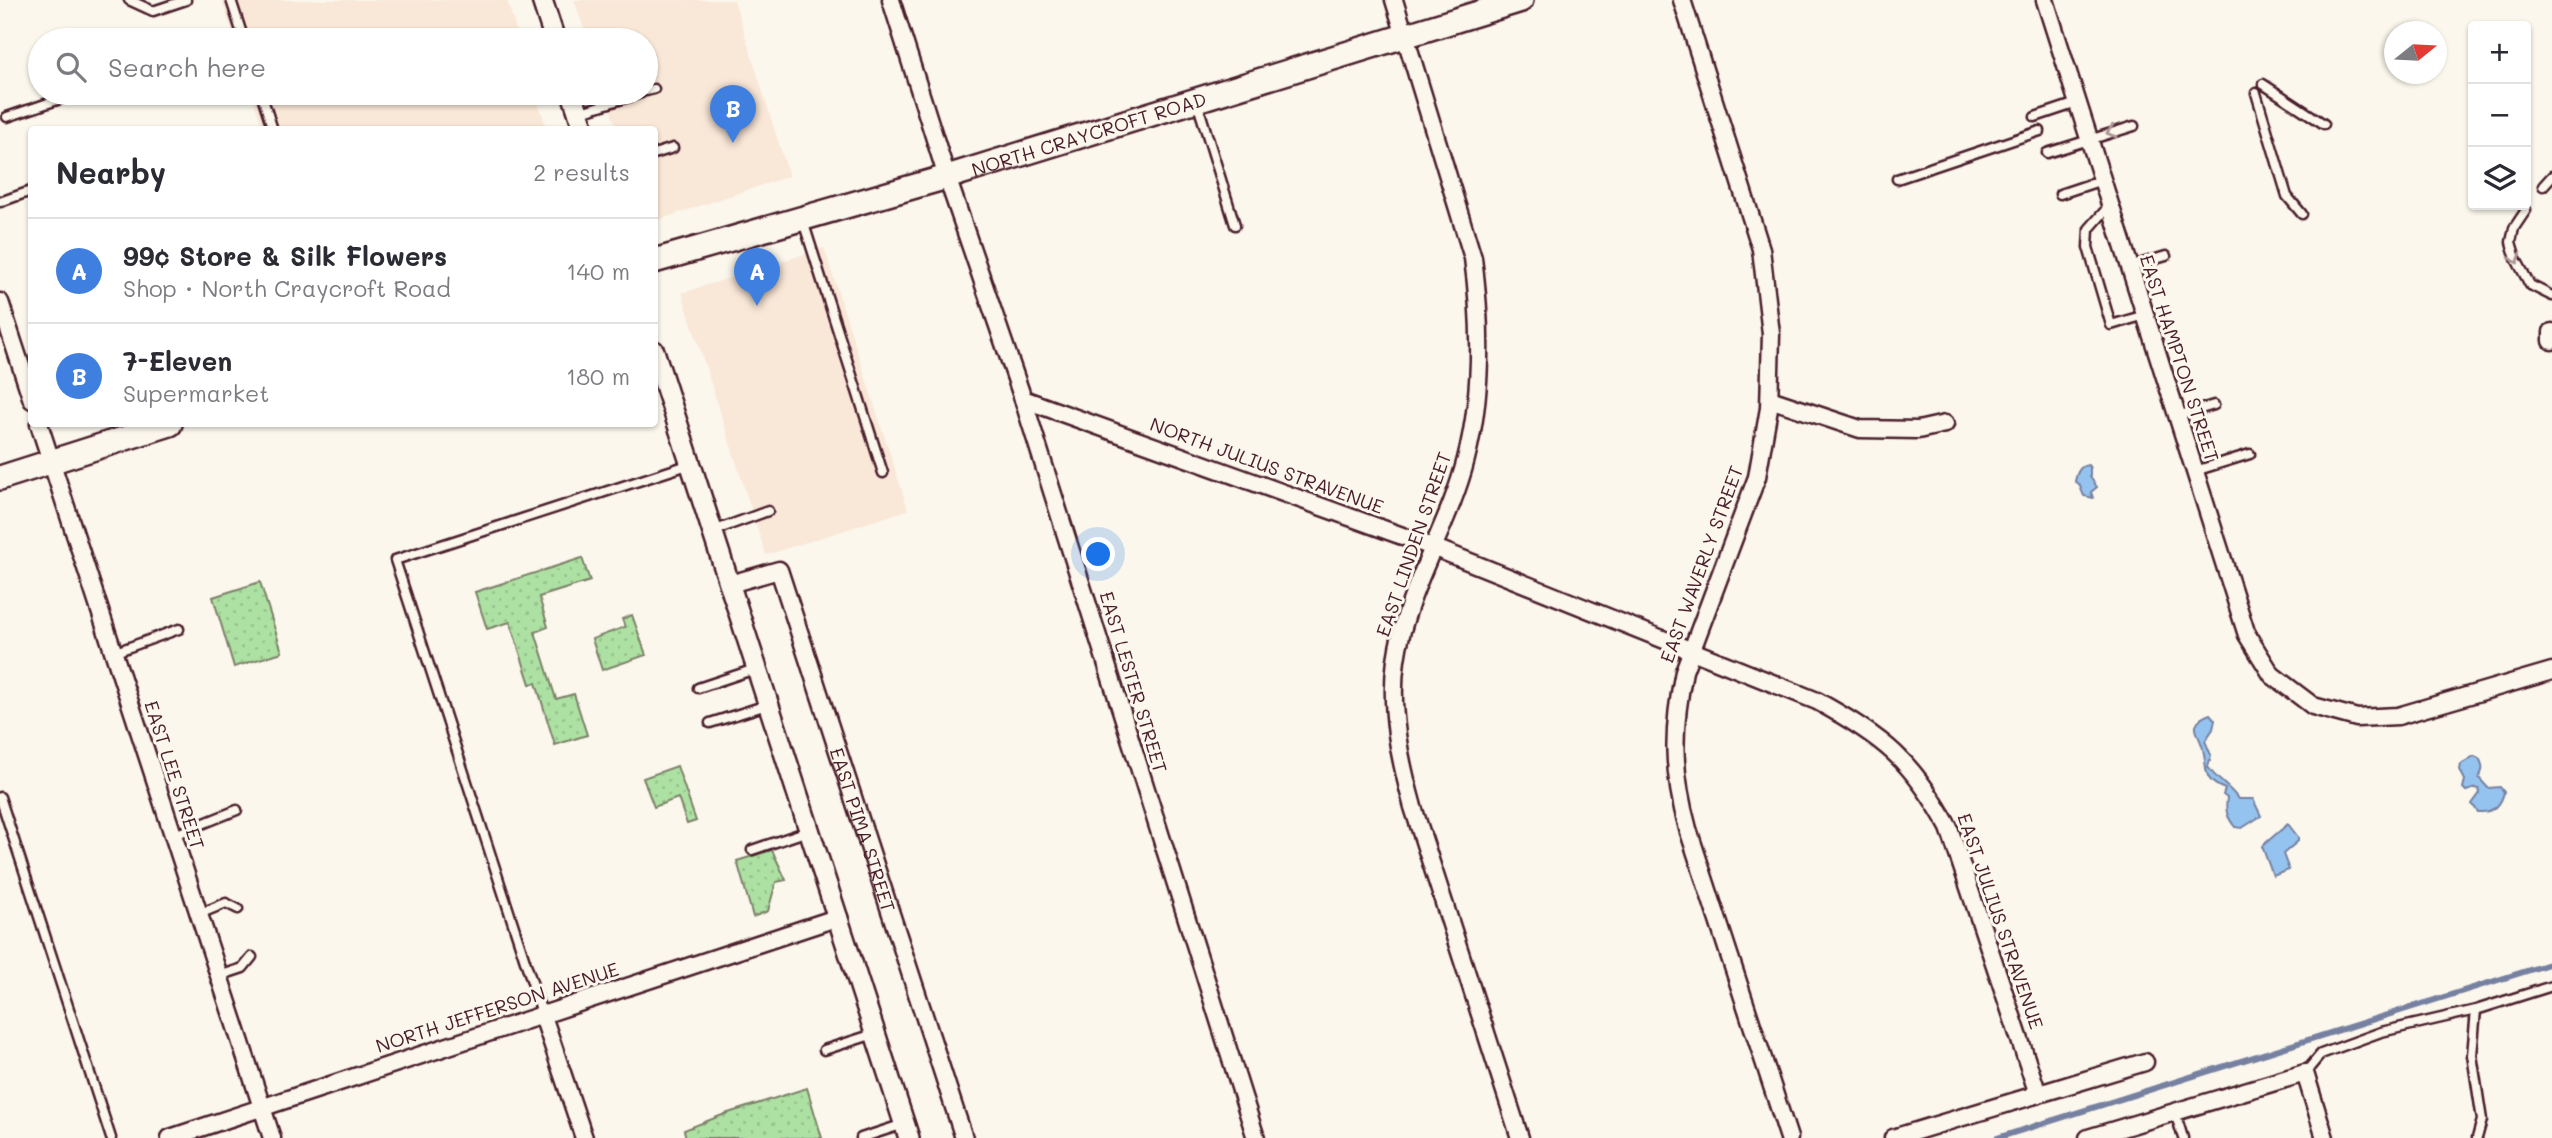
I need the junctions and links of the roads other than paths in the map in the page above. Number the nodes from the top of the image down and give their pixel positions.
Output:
1 (129, 0) edge
2 (186, 0) edge
3 (231, 0) edge
4 (542, 0) edge
5 (891, 0) edge
6 (1394, 0) edge
7 (1521, 0) edge
8 (1682, 0) edge
9 (2045, 0) edge
10 (240, 28) edge
11 (551, 28) edge
12 (1405, 34) junction
13 (2263, 84) dead end
14 (2256, 93) dead end
15 (1196, 100) junction
16 (2077, 103) junction
17 (42, 105) edge
18 (265, 105) edge
19 (616, 105) edge
20 (6, 117) dead end
21 (2035, 117) dead end
22 (581, 121) edge
23 (2324, 124) dead end
24 (272, 126) edge
25 (2134, 126) dead end
26 (2040, 131) dead end
27 (2088, 138) junction
28 (673, 148) dead end
29 (658, 153) edge
30 (2047, 153) dead end
31 (2552, 176) edge
32 (947, 177) junction
33 (1897, 179) dead end
34 (2102, 180) junction
35 (2543, 186) dead end
36 (28, 192) edge
37 (2060, 194) dead end
38 (0, 202) edge
39 (2110, 205) junction
40 (2526, 210) dead end
41 (2302, 214) dead end
42 (802, 219) junction
43 (1236, 225) dead end
44 (2166, 256) dead end
45 (658, 260) edge
46 (2129, 267) junction
47 (2552, 296) edge
48 (0, 303) edge
49 (2145, 315) junction
50 (2552, 332) edge
51 (2552, 341) edge
52 (658, 363) edge
53 (28, 388) edge
54 (1023, 398) junction
55 (1770, 399) junction
56 (2214, 405) dead end
57 (2177, 416) junction
58 (1945, 424) dead end
59 (40, 427) edge
60 (161, 427) edge
61 (2250, 454) dead end
62 (52, 463) junction
63 (691, 464) junction
64 (2194, 471) junction
65 (883, 472) dead end
66 (0, 478) edge
67 (768, 511) dead end
68 (713, 531) junction
69 (1434, 548) junction
70 (730, 584) junction
71 (179, 629) dead end
72 (1692, 649) junction
73 (113, 653) junction
74 (758, 668) junction
75 (2552, 671) edge
76 (698, 688) dead end
77 (769, 704) junction
78 (710, 723) dead end
79 (0, 797) edge
80 (237, 810) dead end
81 (811, 830) junction
82 (172, 836) junction
83 (752, 850) dead end
84 (238, 909) dead end
85 (199, 914) junction
86 (839, 917) junction
87 (252, 957) dead end
88 (219, 976) junction
89 (2552, 986) edge
90 (2476, 1010) junction
91 (542, 1013) junction
92 (876, 1033) junction
93 (824, 1050) dead end
94 (2144, 1062) dead end
95 (2305, 1073) junction
96 (2038, 1094) junction
97 (263, 1108) junction
98 (2175, 1112) junction
99 (906, 1131) edge
100 (111, 1138) edge
101 (170, 1138) edge
102 (272, 1138) edge
103 (584, 1138) edge
104 (861, 1138) edge
105 (964, 1138) edge
106 (1256, 1138) edge
107 (1520, 1138) edge
108 (1789, 1138) edge
109 (1893, 1138) edge
110 (2088, 1138) edge
111 (2183, 1138) edge
112 (2325, 1138) edge
113 (2477, 1138) edge

1 - 2 lane
3 - 10 lane
4 - 11 street
5 - 32 street, EAST LESTER STREET
6 - 12 street, EAST LINDEN STREET
7 - 12 main road, NORTH CRAYCROFT ROAD
8 - 55 street, EAST WAVERLY STREET
9 - 16 street, EAST HAMPTON STREET
12 - 15 main road, NORTH CRAYCROFT ROAD
12 - 69 street, EAST LINDEN STREET
13 - 23 lane
14 - 41 lane
15 - 32 main road, NORTH CRAYCROFT ROAD
15 - 43 lane
16 - 21 lane
16 - 27 street, EAST HAMPTON STREET
17 - 20 lane
18 - 24 lane
19 - 22 lane
25 -> 27 lane
26 - 33 lane
27 - 30 lane
27 - 34 street, EAST HAMPTON STREET
28 - 29 lane
31 - 35 lane
32 - 42 main road, NORTH CRAYCROFT ROAD
32 - 54 street, EAST LESTER STREET
34 - 37 lane
34 - 39 street, EAST HAMPTON STREET
36 - 38 lane
39 - 46 street, EAST HAMPTON STREET
39 - 49 lane
40 -> 47 lane
42 - 45 main road, NORTH CRAYCROFT ROAD
42 - 65 lane
44 - 46 lane
46 - 49 street, EAST HAMPTON STREET
48 - 53 street
49 - 57 street, EAST HAMPTON STREET
50 - 51 street
52 - 63 street
54 - 69 street, NORTH JULIUS STRAVENUE
54 - 106 street, EAST LESTER STREET
55 - 58 street
55 - 72 street, EAST WAVERLY STREET
56 - 57 lane
57 - 64 street, EAST HAMPTON STREET
59 - 62 street, EAST LEE STREET
60 - 62 main road
61 - 64 lane
62 - 66 main road
62 - 73 street, EAST LEE STREET
63 - 68 street
63 - 91 lane
64 - 75 street, EAST HAMPTON STREET
67 - 68 lane
68 - 70 street
69 - 72 street, NORTH JULIUS STRAVENUE
69 - 107 street, EAST LINDEN STREET
70 - 74 street
70 - 105 street, EAST PIMA STREET
71 - 73 lane
72 - 96 street, EAST JULIUS STRAVENUE
72 - 108 street, EAST WAVERLY STREET
73 - 82 street, EAST LEE STREET
74 - 76 lane
74 - 77 street
77 - 78 lane
77 - 81 street
79 - 100 lane
80 - 82 lane
81 - 83 lane
81 - 86 street
82 - 85 street, EAST LEE STREET
84 - 85 lane
85 - 88 street, EAST LEE STREET
86 - 91 street, NORTH JEFFERSON AVENUE
86 - 92 street
87 - 88 lane
88 - 97 street, EAST LEE STREET
89 - 90 lane
90 - 95 lane
90 - 113 lane
91 - 97 street, NORTH JEFFERSON AVENUE
91 - 103 street
92 - 93 lane
92 - 99 street
94 - 96 street
95 - 98 street
95 - 112 street
96 - 109 street
97 - 101 street, NORTH JEFFERSON AVENUE
97 - 102 street, EAST LEE STREET
98 - 110 street
98 - 111 lane
99 - 104 lane

